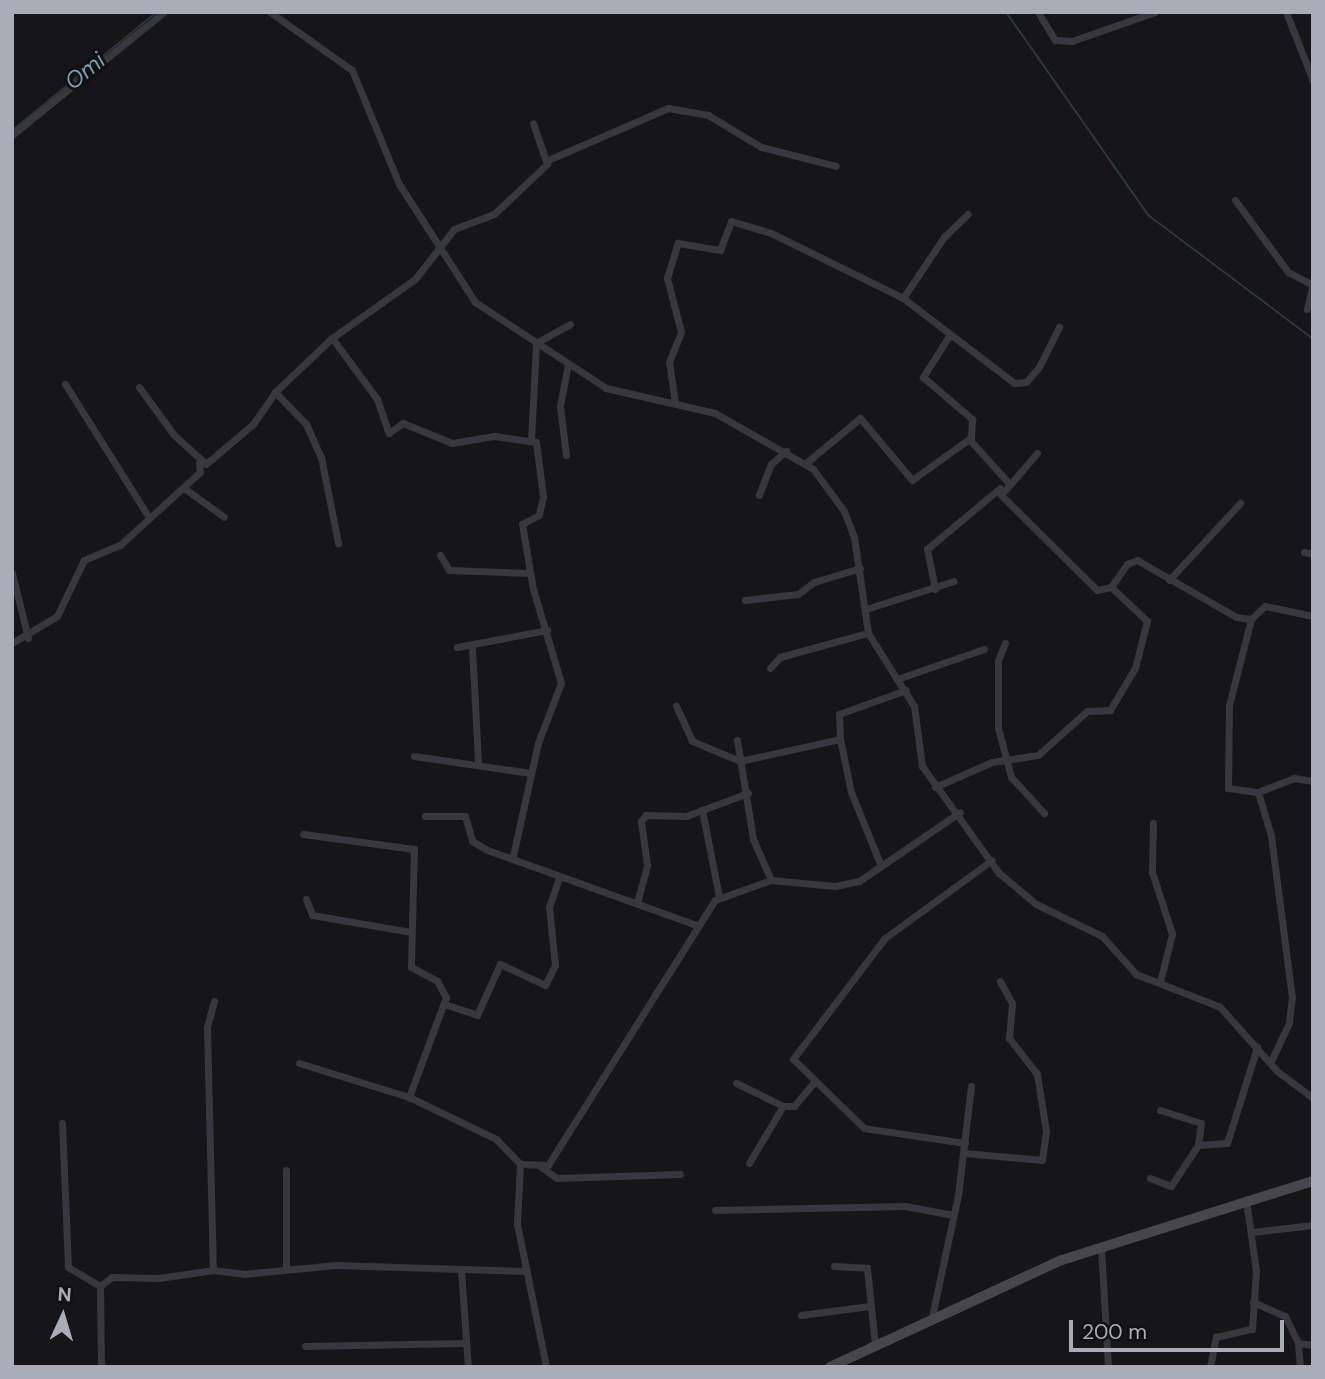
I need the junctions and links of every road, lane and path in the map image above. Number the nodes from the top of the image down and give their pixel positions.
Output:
1 (164, 12) edge
2 (270, 12) edge
3 (1038, 12) edge
4 (1155, 12) edge
5 (1286, 12) edge
6 (1313, 80) edge
7 (533, 123) dead end
8 (12, 135) edge
9 (548, 160) junction
10 (836, 166) dead end
11 (1235, 200) dead end
12 (968, 214) dead end
13 (443, 251) junction
14 (1312, 283) edge
15 (904, 298) junction
16 (1307, 309) dead end
17 (570, 324) dead end
18 (1059, 327) dead end
19 (949, 336) junction
20 (331, 338) junction
21 (536, 342) junction
22 (568, 364) junction
23 (65, 384) dead end
24 (139, 387) dead end
25 (275, 392) junction
26 (675, 401) junction
27 (531, 440) junction
28 (971, 440) junction
29 (786, 450) junction
30 (1037, 453) dead end
31 (566, 455) dead end
32 (200, 463) junction
33 (806, 463) junction
34 (1004, 484) junction
35 (184, 488) junction
36 (759, 495) dead end
37 (1240, 503) dead end
38 (148, 516) junction
39 (224, 517) dead end
40 (338, 544) dead end
41 (1304, 552) dead end
42 (1313, 554) edge
43 (440, 555) dead end
44 (860, 568) junction
45 (12, 573) edge
46 (530, 573) junction
47 (1169, 580) junction
48 (954, 581) dead end
49 (1111, 587) junction
50 (935, 589) junction
51 (745, 600) dead end
52 (866, 609) junction
53 (1313, 616) edge
54 (1248, 622) junction
55 (547, 630) junction
56 (868, 633) junction
57 (28, 638) junction
58 (12, 643) edge
59 (1005, 643) dead end
60 (457, 647) dead end
61 (472, 647) junction
62 (984, 649) dead end
63 (770, 668) dead end
64 (897, 679) junction
65 (906, 690) junction
66 (676, 706) dead end
67 (840, 738) junction
68 (737, 740) dead end
69 (414, 756) dead end
70 (1006, 760) junction
71 (740, 761) junction
72 (478, 763) junction
73 (531, 772) junction
74 (1313, 781) edge
75 (935, 787) junction
76 (1258, 792) junction
77 (748, 793) junction
78 (702, 810) junction
79 (961, 812) junction
80 (1044, 813) dead end
81 (425, 816) dead end
82 (1153, 823) dead end
83 (303, 834) dead end
84 (513, 856) junction
85 (992, 860) junction
86 (881, 866) junction
87 (559, 877) junction
88 (771, 880) junction
89 (719, 897) junction
90 (306, 899) dead end
91 (637, 903) junction
92 (697, 925) junction
93 (411, 932) junction
94 (1000, 981) dead end
95 (1160, 982) junction
96 (214, 1001) dead end
97 (444, 1004) junction
98 (1256, 1047) junction
99 (1271, 1061) junction
100 (299, 1063) dead end
101 (815, 1081) junction
102 (736, 1083) dead end
103 (971, 1086) dead end
104 (409, 1097) junction
105 (1313, 1098) edge
106 (783, 1106) junction
107 (1160, 1110) dead end
108 (62, 1123) dead end
109 (965, 1143) junction
110 (1198, 1145) junction
111 (964, 1153) junction
112 (749, 1163) dead end
113 (520, 1164) junction
114 (541, 1167) junction
115 (286, 1170) dead end
116 (680, 1174) dead end
117 (1150, 1178) dead end
118 (1313, 1181) edge
119 (1246, 1200) junction
120 (715, 1209) dead end
121 (953, 1215) junction
122 (1313, 1225) edge
123 (1253, 1232) junction
124 (1101, 1248) junction
125 (834, 1266) dead end
126 (286, 1269) junction
127 (213, 1270) junction
128 (461, 1270) junction
129 (526, 1271) junction
130 (100, 1286) junction
131 (1253, 1302) junction
132 (869, 1306) junction
133 (801, 1315) dead end
134 (931, 1321) junction
135 (464, 1342) junction
136 (1298, 1343) junction
137 (1313, 1345) edge
138 (305, 1346) dead end
139 (875, 1346) junction
140 (101, 1367) edge
141 (468, 1367) edge
142 (546, 1367) edge
143 (830, 1367) edge
144 (1108, 1367) edge
145 (1210, 1367) edge
146 (1300, 1367) edge

1 - 8 street
2 - 13 street
3 - 4 street
5 - 6 street
7 - 9 street
9 - 10 street
9 - 13 street
11 - 14 street
12 - 15 street
13 - 20 street
13 - 21 street
14 - 16 street
15 - 19 street
15 - 26 street
17 - 21 street
18 - 19 street
19 - 28 street
20 - 25 street
20 - 27 street
21 - 22 street
21 - 27 street
22 - 26 street
22 - 31 street
23 - 38 street
24 - 32 street
25 - 32 street
25 - 40 street
26 - 29 street
27 - 46 street
28 - 33 street
28 - 34 street
29 - 33 street
29 - 36 street
30 - 34 street
32 - 35 street
33 - 44 street
34 - 49 street
34 - 50 street
35 - 38 street
35 - 39 street
37 - 47 street
38 - 57 street
41 - 42 street
43 - 46 street
44 - 51 street
44 - 52 street
45 - 57 street
46 - 55 street
47 - 49 street
47 - 54 street
48 - 50 street
49 - 70 street
50 - 52 street
52 - 56 street
53 - 54 street
54 - 76 street
55 - 61 street
55 - 73 street
56 - 63 street
56 - 64 street
57 - 58 street
59 - 70 street
60 - 61 street
61 - 72 street
62 - 64 street
64 - 65 street
65 - 67 street
65 - 75 street
66 - 71 street
67 - 71 street
67 - 86 street
68 - 71 street
69 - 72 street
70 - 75 street
70 - 80 street
71 - 77 street
72 - 73 street
73 - 84 street
74 - 76 street
75 - 79 street
76 - 99 street
77 - 78 street
77 - 88 street
78 - 89 street
78 - 91 street
79 - 85 street
79 - 86 street
81 - 84 street
82 - 95 street
83 - 93 street
84 - 87 street
85 - 95 street
85 - 101 street
86 - 88 street
87 - 91 street
87 - 97 street
88 - 89 street
89 - 92 street
90 - 93 street
91 - 92 street
92 - 114 street
93 - 97 street
94 - 111 street
95 - 98 street
96 - 127 street
97 - 104 street
98 - 99 street
98 - 110 street
99 - 105 street
100 - 104 street
101 - 106 street
101 - 109 street
102 - 106 street
103 - 109 street
104 - 113 street
106 - 112 street
107 - 110 street
108 - 130 street
109 - 111 street
110 - 117 street
111 - 121 street
113 - 114 street
113 - 129 street
114 - 116 street
115 - 126 street
118 - 119 main road
119 - 123 street
119 - 124 main road
120 - 121 street
121 - 134 street
122 - 123 street
123 - 131 street
124 - 134 main road
124 - 144 street
125 - 132 street
126 - 127 street
126 - 128 street
127 - 130 street
128 - 129 street
128 - 135 street
129 - 142 street
130 - 140 street
131 - 136 street
131 - 145 street
132 - 133 street
132 - 139 street
134 - 139 main road
135 - 138 street
135 - 141 street
136 - 137 street
136 - 146 street
139 - 143 main road

